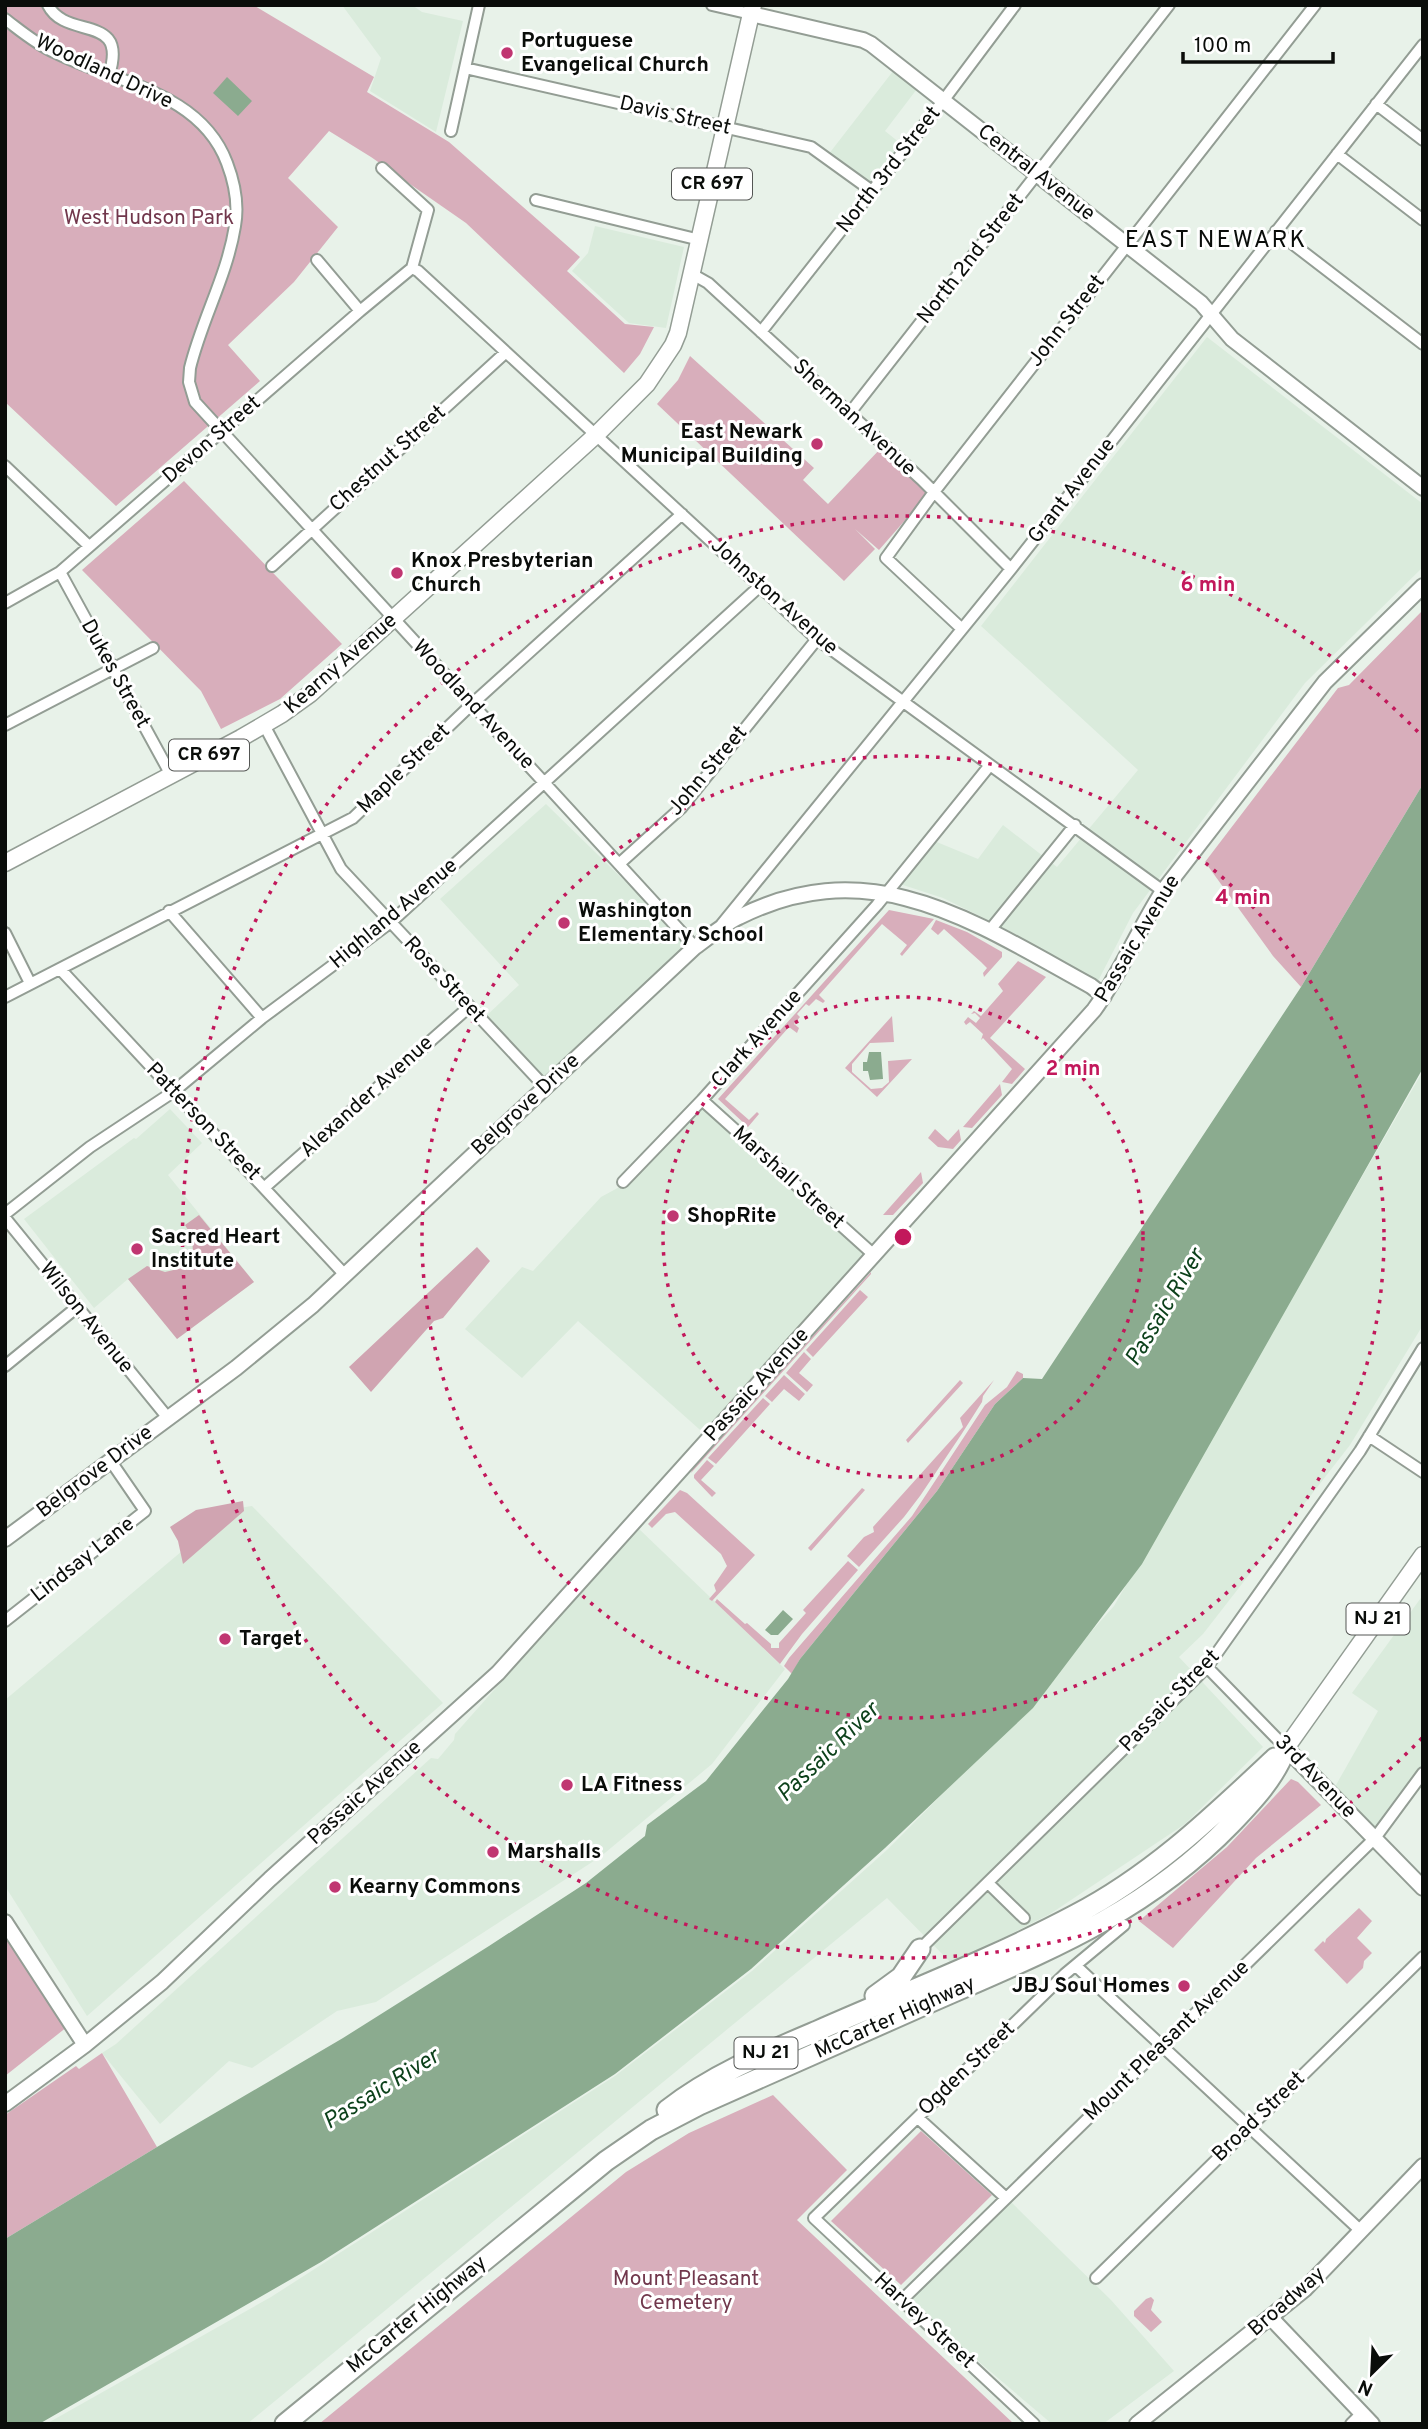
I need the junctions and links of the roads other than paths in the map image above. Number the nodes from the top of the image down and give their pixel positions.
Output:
1 (48, 5) edge
2 (479, 5) edge
3 (712, 5) edge
4 (1015, 5) edge
5 (1169, 5) edge
6 (1315, 5) edge
7 (752, 10) edge
8 (5, 19) edge
9 (1423, 44) edge
10 (465, 68) junction
11 (108, 75) junction
12 (943, 101) junction
13 (1376, 104) junction
14 (726, 127) junction
15 (451, 131) dead end
16 (1423, 140) edge
17 (1337, 154) junction
18 (382, 168) dead end
19 (1037, 174) junction
20 (872, 191) junction
21 (536, 200) dead end
22 (1423, 220) edge
23 (1276, 231) junction
24 (700, 240) junction
25 (1127, 244) junction
26 (317, 261) dead end
27 (412, 268) junction
28 (692, 274) junction
29 (360, 310) junction
30 (1211, 315) junction
31 (761, 332) junction
32 (1423, 344) edge
33 (505, 353) junction
34 (849, 414) junction
35 (221, 433) junction
36 (596, 436) junction
37 (5, 466) edge
38 (1423, 488) edge
39 (934, 492) junction
40 (682, 514) junction
41 (311, 530) junction
42 (89, 546) junction
43 (272, 566) dead end
44 (1011, 569) junction
45 (60, 572) junction
46 (760, 586) junction
47 (1423, 586) edge
48 (5, 603) edge
49 (393, 619) junction
50 (962, 629) junction
51 (817, 639) junction
52 (153, 648) dead end
53 (113, 669) junction
54 (903, 702) junction
55 (472, 704) junction
56 (264, 725) junction
57 (5, 726) edge
58 (990, 765) junction
59 (171, 775) junction
60 (544, 783) junction
61 (1075, 825) junction
62 (321, 834) junction
63 (5, 863) edge
64 (619, 864) junction
65 (1163, 891) junction
66 (887, 893) junction
67 (169, 911) junction
68 (391, 922) junction
69 (990, 930) junction
70 (5, 933) edge
71 (715, 933) junction
72 (695, 947) junction
73 (61, 970) junction
74 (30, 984) junction
75 (1104, 996) junction
76 (5, 997) edge
77 (470, 1007) junction
78 (262, 1018) junction
79 (545, 1087) junction
80 (173, 1092) junction
81 (702, 1100) junction
82 (623, 1182) dead end
83 (265, 1187) junction
84 (5, 1216) edge
85 (874, 1255) junction
86 (345, 1275) junction
87 (76, 1308) junction
88 (1423, 1348) edge
89 (5, 1366) edge
90 (168, 1418) junction
91 (1369, 1436) junction
92 (110, 1460) junction
93 (1423, 1472) edge
94 (5, 1539) edge
95 (1423, 1555) edge
96 (5, 1621) edge
97 (1207, 1667) junction
98 (1286, 1748) junction
99 (1423, 1773) edge
100 (1375, 1838) junction
101 (988, 1883) junction
102 (1423, 1888) edge
103 (1024, 1918) dead end
104 (5, 1922) edge
105 (1124, 1924) dead end
106 (920, 1949) joint
107 (1423, 1957) edge
108 (1076, 1966) junction
109 (820, 2029) junction
110 (85, 2045) junction
111 (1162, 2046) junction
112 (5, 2104) edge
113 (918, 2118) junction
114 (1249, 2127) junction
115 (1423, 2166) edge
116 (1006, 2198) junction
117 (814, 2218) joint
118 (1361, 2231) junction
119 (1096, 2278) dead end
120 (901, 2300) junction
121 (1271, 2318) junction
122 (1362, 2420) edge
123 (284, 2424) edge
124 (1034, 2424) edge
125 (1137, 2424) edge

1 - 11 street
2 - 10 street
3 - 7 street, Central Avenue
4 - 12 street, North 3rd Street
5 - 19 street, North 2nd Street
6 - 25 street, John Street
7 - 12 main road, Central Avenue
7 - 14 main road, CR 697
8 - 11 street, Woodland Drive
9 - 13 street, Grant Avenue
10 - 14 street, Davis Street
10 - 15 street
11 - 35 street, Woodland Drive
12 - 19 main road, Central Avenue
12 - 20 street, North 3rd Street
13 - 16 street
13 - 17 street, Grant Avenue
14 - 20 street, Davis Street
14 - 24 main road, CR 697
17 - 22 street
17 - 23 street, Grant Avenue
18 - 27 street
19 - 25 main road, Central Avenue
19 - 34 street, North 2nd Street
20 - 31 street, North 3rd Street
21 - 24 street
23 - 30 street, Grant Avenue
23 - 32 street
24 - 28 main road, CR 697
25 - 30 main road, Central Avenue
25 - 39 street, John Street
26 - 29 street
27 - 29 street, Devon Street
27 - 33 street, Johnston Avenue
28 - 31 street, Sherman Avenue
28 - 36 main road, Kearny Avenue / CR 697
29 - 35 street, Devon Street
30 - 38 main road, Central Avenue
30 - 44 street, Grant Avenue
31 - 34 street, Sherman Avenue
33 - 36 street, Johnston Avenue
33 - 41 street, Chestnut Street
34 - 39 street, Sherman Avenue
35 - 41 street, Woodland Avenue
35 - 42 street, Devon Street
36 - 40 street, Johnston Avenue
36 - 49 main road, Kearny Avenue / CR 697
37 - 42 street
39 - 44 street, Sherman Avenue
39 - 50 street, John Street
40 - 46 street, Johnston Avenue
40 - 55 street, Maple Street
41 - 43 street, Chestnut Street
41 - 49 street, Woodland Avenue
42 - 45 street, Devon Street
44 - 50 street, Grant Avenue
45 - 48 street, Devon Street
45 - 53 street, Dukes Street
46 - 51 street, Johnston Avenue
46 - 60 street, Highland Avenue
47 - 65 main road, Passaic Avenue
49 - 55 street, Woodland Avenue
49 - 56 main road, Kearny Avenue / CR 697
50 - 54 street, Grant Avenue
51 - 54 street, Johnston Avenue
51 - 64 street, John Street
52 - 53 street
53 - 57 street
53 - 59 street, Dukes Street
54 - 58 street, Johnston Avenue
54 - 71 street, Grant Avenue
55 - 60 street, Woodland Avenue
55 - 62 street, Maple Street
56 - 59 main road, Kearny Avenue / CR 697
56 - 62 street, Rose Street
58 - 61 street, Johnston Avenue
58 - 66 street, Clark Avenue
59 - 63 main road, Kearny Avenue / CR 697
60 - 64 street, Woodland Avenue
60 - 68 street, Highland Avenue
61 - 65 street, Johnston Avenue
61 - 69 street
62 - 67 street, Maple Street
62 - 68 street, Rose Street
64 - 72 street, Woodland Avenue
65 - 75 main road, Passaic Avenue
66 - 69 main road, Belgrove Drive
66 - 71 main road, Belgrove Drive
66 - 81 street, Clark Avenue
67 - 73 street, Maple Street
67 - 78 street
68 - 77 street, Rose Street
68 - 78 street, Highland Avenue
69 - 75 main road, Belgrove Drive
70 - 74 street
71 - 72 main road, Belgrove Drive
72 - 79 main road, Belgrove Drive
73 - 74 street, Maple Street
73 - 80 street, Patterson Street
74 - 76 street, Maple Street
75 - 85 main road, Passaic Avenue
77 - 79 street, Rose Street
77 - 83 street, Alexander Avenue
78 - 80 street, Highland Avenue
79 - 86 main road, Belgrove Drive
80 - 83 street, Patterson Street
80 - 84 street, Highland Avenue
81 - 82 street, Clark Avenue
81 - 85 street, Marshall Street
83 - 86 street, Patterson Street
84 - 87 street, Wilson Avenue
85 - 110 main road, Passaic Avenue
86 - 90 main road, Belgrove Drive
87 - 89 street
87 - 90 street, Wilson Avenue
88 - 91 street, Passaic Street
90 - 92 main road, Belgrove Drive
91 - 93 street
91 - 97 street, Passaic Street
92 - 94 main road, Belgrove Drive
92 - 96 street, Lindsay Lane
95 - 98 main road, McCarter Highway / NJ 21
97 - 98 street, 3rd Avenue
97 - 101 street, Passaic Street
98 - 100 main road, 3rd Avenue
98 - 109 highway, McCarter Highway / NJ 21
98 - 123 highway, McCarter Highway / NJ 21
99 - 100 street, Mount Pleasant Avenue
100 - 102 main road, 3rd Avenue
100 - 111 street, Mount Pleasant Avenue
101 - 103 street
101 - 106 street, Passaic Street
104 - 110 main road
105 - 108 street, Ogden Street
106 - 109 highway
107 - 114 street, Broad Street
108 - 111 street
108 - 113 street, Ogden Street
109 - 123 highway, McCarter Highway / NJ 21
110 - 112 main road, Passaic Avenue
111 - 114 street
111 - 116 street, Mount Pleasant Avenue
113 - 116 street
113 - 117 street, Ogden Street
114 - 118 street
114 - 119 street, Broad Street
115 - 118 main road, Broadway
116 - 120 street, Mount Pleasant Avenue
117 - 120 street, Harvey Street
118 - 121 main road, Broadway
120 - 124 street, Harvey Street
121 - 122 main road
121 - 125 main road, Broadway

